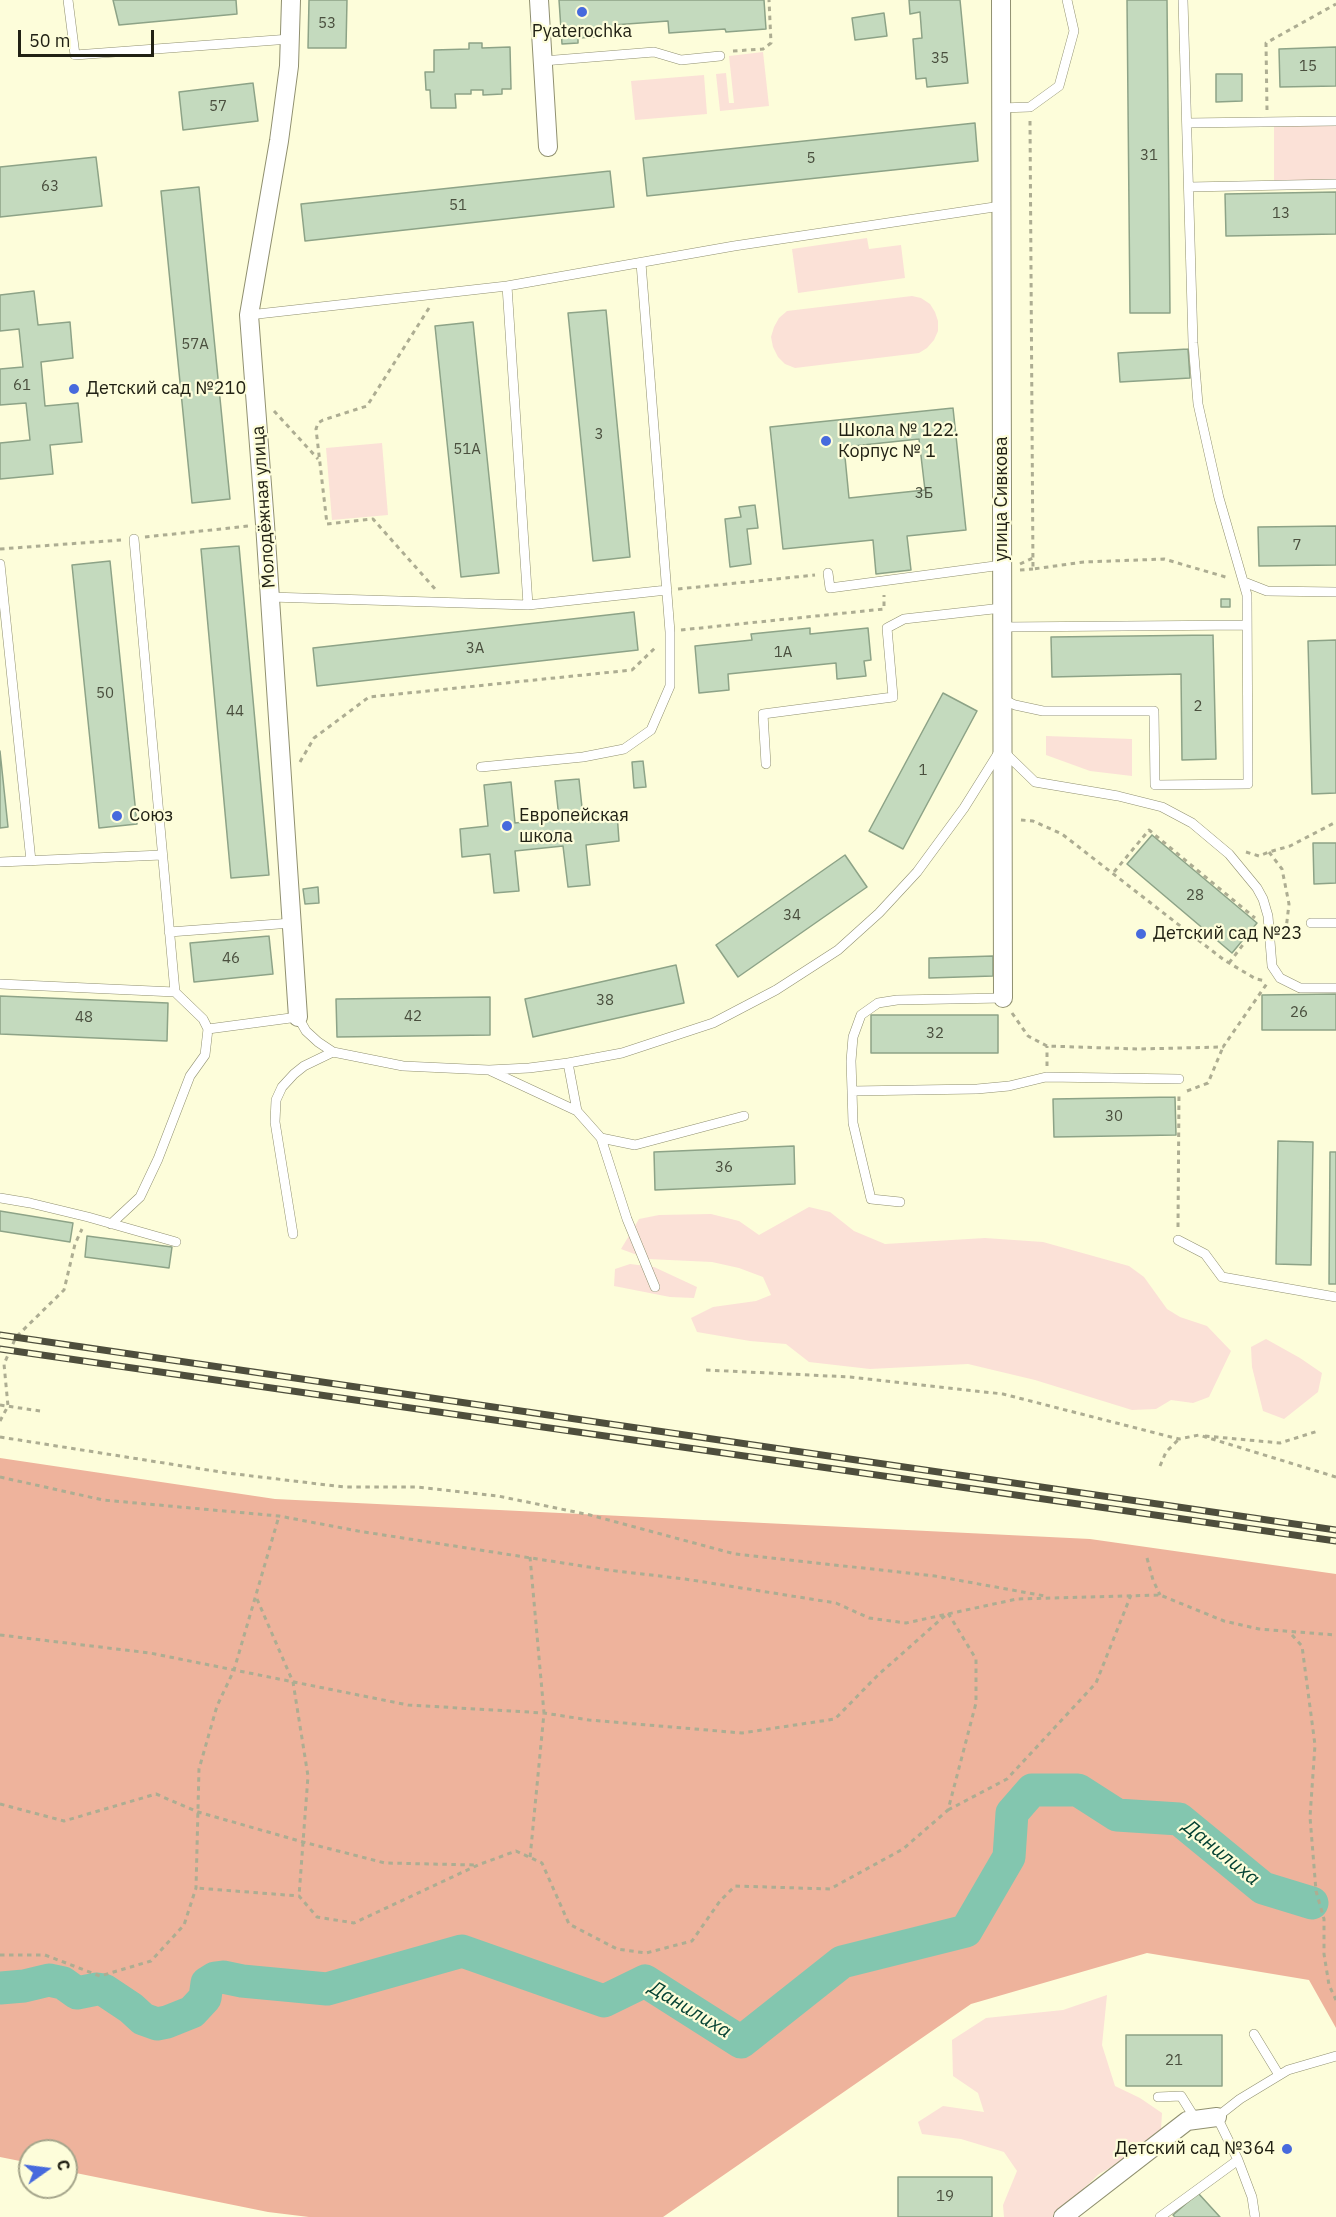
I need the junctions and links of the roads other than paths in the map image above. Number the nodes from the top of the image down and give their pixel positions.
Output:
1 (68, 0) edge
2 (291, 0) edge
3 (539, 0) edge
4 (1001, 0) edge
5 (1067, 0) edge
6 (1183, 0) edge
7 (290, 39) junction
8 (720, 56) road end
9 (543, 61) junction
10 (1001, 108) junction
11 (1336, 121) edge
12 (1187, 123) junction
13 (548, 147) dead end
14 (1336, 184) edge
15 (1189, 187) junction
16 (1001, 206) junction
17 (642, 263) junction
18 (507, 286) junction
19 (249, 315) junction
20 (134, 538) dead end
21 (0, 564) edge
22 (1002, 565) junction
23 (828, 573) road end
24 (1244, 582) junction
25 (667, 590) junction
26 (1336, 592) edge
27 (270, 597) junction
28 (528, 604) junction
29 (1002, 608) junction
30 (1247, 625) junction
31 (1002, 627) junction
32 (1002, 699) junction
33 (1001, 749) junction
34 (766, 764) dead end
35 (481, 767) dead end
36 (162, 855) junction
37 (0, 861) edge
38 (31, 861) junction
39 (292, 923) junction
40 (1311, 923) dead end
41 (1336, 923) edge
42 (170, 932) junction
43 (0, 984) edge
44 (1336, 988) edge
45 (175, 992) junction
46 (1003, 998) joint
47 (298, 1017) junction
48 (208, 1029) junction
49 (333, 1052) junction
50 (568, 1063) junction
51 (489, 1070) junction
52 (1179, 1079) road end
53 (852, 1091) junction
54 (577, 1111) junction
55 (744, 1116) dead end
56 (600, 1138) junction
57 (0, 1198) edge
58 (900, 1202) dead end
59 (111, 1224) junction
60 (293, 1234) dead end
61 (1178, 1240) road end
62 (176, 1242) dead end
63 (655, 1287) dead end
64 (1336, 1297) edge
65 (1254, 2034) dead end
66 (1336, 2056) edge
67 (1279, 2075) junction
68 (1158, 2097) dead end
69 (1217, 2117) junction
70 (1196, 2120) junction
71 (1238, 2160) junction
72 (1063, 2217) edge
73 (1160, 2217) edge
74 (1255, 2217) edge

1 - 7 lane
2 - 7 street, Молодёжная улица
3 - 9 street
4 - 10 street, улица Сивкова
5 - 10 lane
6 - 12 lane
7 - 19 street, Молодёжная улица
8 - 9 lane
9 - 13 street
10 - 16 street, улица Сивкова
11 - 12 lane
12 - 15 lane
14 - 15 lane
15 - 24 lane
16 - 17 lane
16 - 22 street, улица Сивкова
17 - 18 lane
17 - 25 lane
18 - 19 lane
18 - 28 lane
19 - 27 street, Молодёжная улица
20 - 36 lane
21 - 38 lane
22 - 23 lane
22 - 29 street, улица Сивкова
24 - 26 lane
24 - 30 lane
25 - 28 lane
25 - 35 lane
27 - 28 lane
27 - 39 street, Молодёжная улица
29 - 31 street, улица Сивкова
29 - 34 lane
30 - 31 lane
30 - 32 lane
31 - 32 street, улица Сивкова
32 - 33 street, улица Сивкова
33 - 44 lane
33 - 46 street, улица Сивкова
33 - 50 lane
36 - 38 lane
36 - 42 lane
37 - 38 lane
39 - 42 lane
39 - 47 street, Молодёжная улица
40 - 41 lane
42 - 45 lane
43 - 45 lane
45 - 48 lane
46 - 53 lane
47 - 48 lane
47 - 49 lane
48 - 59 lane
49 - 51 lane
49 - 60 lane
50 - 51 lane
50 - 54 lane
51 - 54 lane
52 - 53 lane
53 - 58 lane
54 - 56 lane
55 - 56 lane
56 - 63 lane
57 - 59 lane
59 - 62 lane
61 - 64 lane
65 - 67 lane
66 - 67 lane
67 - 69 lane
68 - 70 lane
69 - 70 street
69 - 71 lane
70 - 72 street
71 - 73 lane
71 - 74 lane

